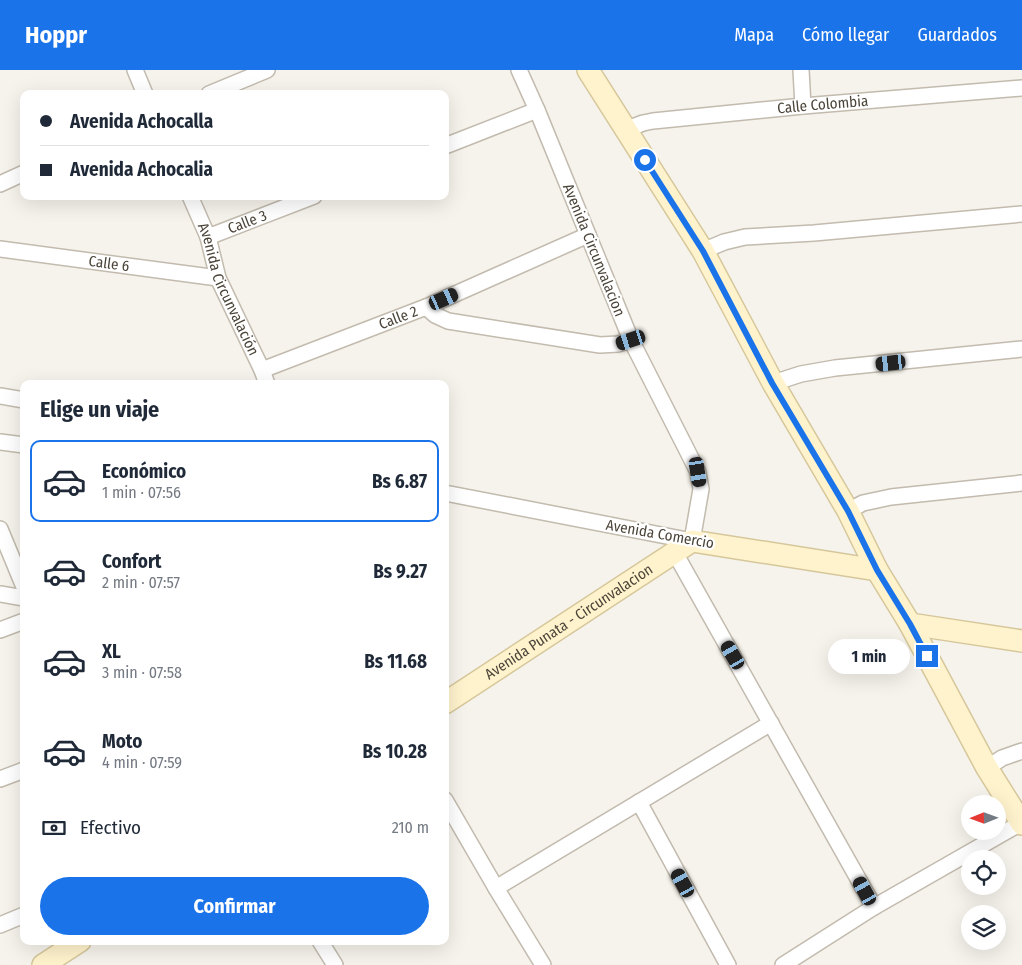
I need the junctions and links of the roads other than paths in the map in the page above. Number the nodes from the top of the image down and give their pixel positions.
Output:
1 (135, 70) edge
2 (267, 70) edge
3 (519, 70) edge
4 (588, 70) edge
5 (801, 70) edge
6 (1022, 88) edge
7 (143, 90) edge
8 (219, 90) edge
9 (803, 106) junction
10 (537, 110) junction
11 (625, 130) junction
12 (449, 144) edge
13 (20, 175) edge
14 (0, 184) edge
15 (192, 200) edge
16 (304, 200) edge
17 (1022, 214) edge
18 (588, 235) junction
19 (208, 237) junction
20 (0, 249) edge
21 (703, 251) junction
22 (218, 278) junction
23 (426, 307) junction
24 (631, 340) junction
25 (1022, 350) edge
26 (265, 377) edge
27 (772, 383) junction
28 (0, 396) edge
29 (20, 399) edge
30 (0, 442) edge
31 (20, 444) edge
32 (1022, 483) edge
33 (449, 495) edge
34 (848, 511) junction
35 (0, 529) edge
36 (684, 547) junction
37 (877, 570) junction
38 (20, 577) edge
39 (0, 594) edge
40 (20, 597) edge
41 (20, 622) edge
42 (910, 624) junction
43 (0, 630) edge
44 (1022, 641) edge
45 (449, 700) edge
46 (771, 723) junction
47 (1022, 751) edge
48 (987, 768) junction
49 (20, 772) edge
50 (0, 779) edge
51 (639, 802) junction
52 (449, 807) edge
53 (1022, 824) edge
54 (496, 888) junction
55 (874, 908) junction
56 (20, 917) edge
57 (0, 925) edge
58 (74, 945) edge
59 (322, 945) edge
60 (43, 965) edge
61 (335, 965) edge
62 (543, 965) edge
63 (728, 965) edge
64 (783, 965) edge

1 - 7 street
2 - 8 street
3 - 10 street, Avenida Circunvalacion
4 - 11 street
5 - 9 street
6 - 9 street, Calle Colombia
9 - 11 street, Calle Colombia
10 - 12 street
10 - 18 street, Avenida Circunvalacion
11 - 21 street
13 - 14 street
15 - 19 street, Avenida Circunvalación
16 - 19 street, Calle 3
17 - 21 street
18 - 23 street, Calle 2
18 - 24 street, Avenida Circunvalacion
19 - 22 street, Avenida Circunvalación
20 - 22 street, Calle 6
21 - 27 street
22 - 26 street, Avenida Circunvalación
23 - 24 street
23 - 26 street, Calle 2
24 - 36 street, Avenida Circunvalacion
25 - 27 street
27 - 34 street
28 - 29 street
30 - 31 street
32 - 34 street
33 - 36 street, Avenida Comercio
34 - 37 street
35 - 38 street
36 - 37 street, Avenida Comercio
36 - 45 street, Avenida Punata - Circunvalacion
36 - 46 street
37 - 42 street
39 - 40 street
41 - 43 street
42 - 44 street
42 - 48 street
46 - 51 street
46 - 55 street
47 - 48 street
48 - 53 street
49 - 50 street
51 - 54 street
51 - 63 street
52 - 54 street
53 - 55 street
54 - 62 street
55 - 64 street
56 - 57 street
58 - 60 street
59 - 61 street

